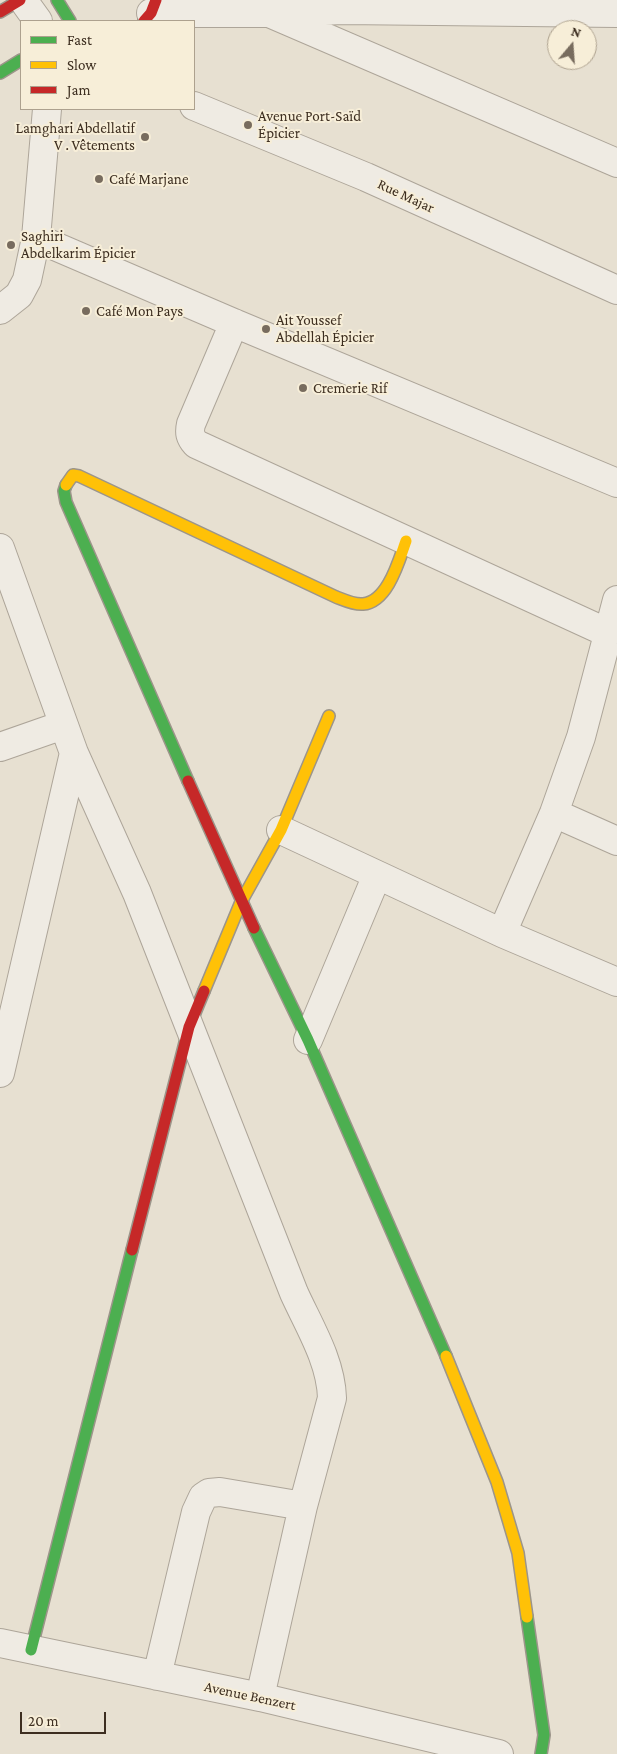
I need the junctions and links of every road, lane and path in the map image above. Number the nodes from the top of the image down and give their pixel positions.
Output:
1 (20, 0) edge
2 (24, 0) edge
3 (58, 0) edge
4 (351, 5) edge
5 (150, 11) edge
6 (0, 12) edge
7 (269, 13) junction
8 (617, 13) edge
9 (37, 20) edge
10 (69, 20) edge
11 (20, 61) edge
12 (0, 73) edge
13 (195, 106) edge
14 (47, 110) edge
15 (617, 163) edge
16 (36, 238) junction
17 (617, 290) edge
18 (0, 310) edge
19 (234, 323) junction
20 (617, 483) edge
21 (406, 541) junction
22 (0, 548) edge
23 (617, 600) edge
24 (608, 633) junction
25 (607, 682) edge
26 (329, 716) dead end
27 (63, 725) junction
28 (0, 747) edge
29 (74, 753) junction
30 (554, 813) junction
31 (281, 830) junction
32 (617, 842) edge
33 (377, 875) junction
34 (241, 902) junction
35 (502, 933) junction
36 (617, 982) edge
37 (189, 1027) junction
38 (308, 1040) junction
39 (0, 1073) edge
40 (303, 1506) junction
41 (0, 1642) edge
42 (31, 1650) junction
43 (157, 1676) junction
44 (260, 1697) junction
45 (499, 1754) edge
46 (541, 1754) edge

1 - 6 street
2 - 9 street
3 - 10 street
4 - 7 street
4 - 8 street
5 - 7 street
7 - 15 street
11 - 12 street
13 - 17 street, Rue Majar
14 - 16 street
16 - 18 street
16 - 19 street
19 - 20 street
19 - 21 street
21 - 24 street
21 - 34 street
22 - 27 street
23 - 24 street
24 - 25 street
25 - 30 street
26 - 31 street
27 - 28 street
27 - 29 street
29 - 37 street
29 - 39 street
30 - 32 street
30 - 35 street
31 - 33 street
31 - 34 street
33 - 35 street
33 - 38 street
34 - 37 street
34 - 38 street
35 - 36 street
37 - 40 street
37 - 42 street
38 - 46 street
40 - 43 street
40 - 44 street
41 - 42 street, Avenue Benzert
42 - 43 street, Avenue Benzert
43 - 44 street, Avenue Benzert
44 - 45 street, Avenue Benzert

